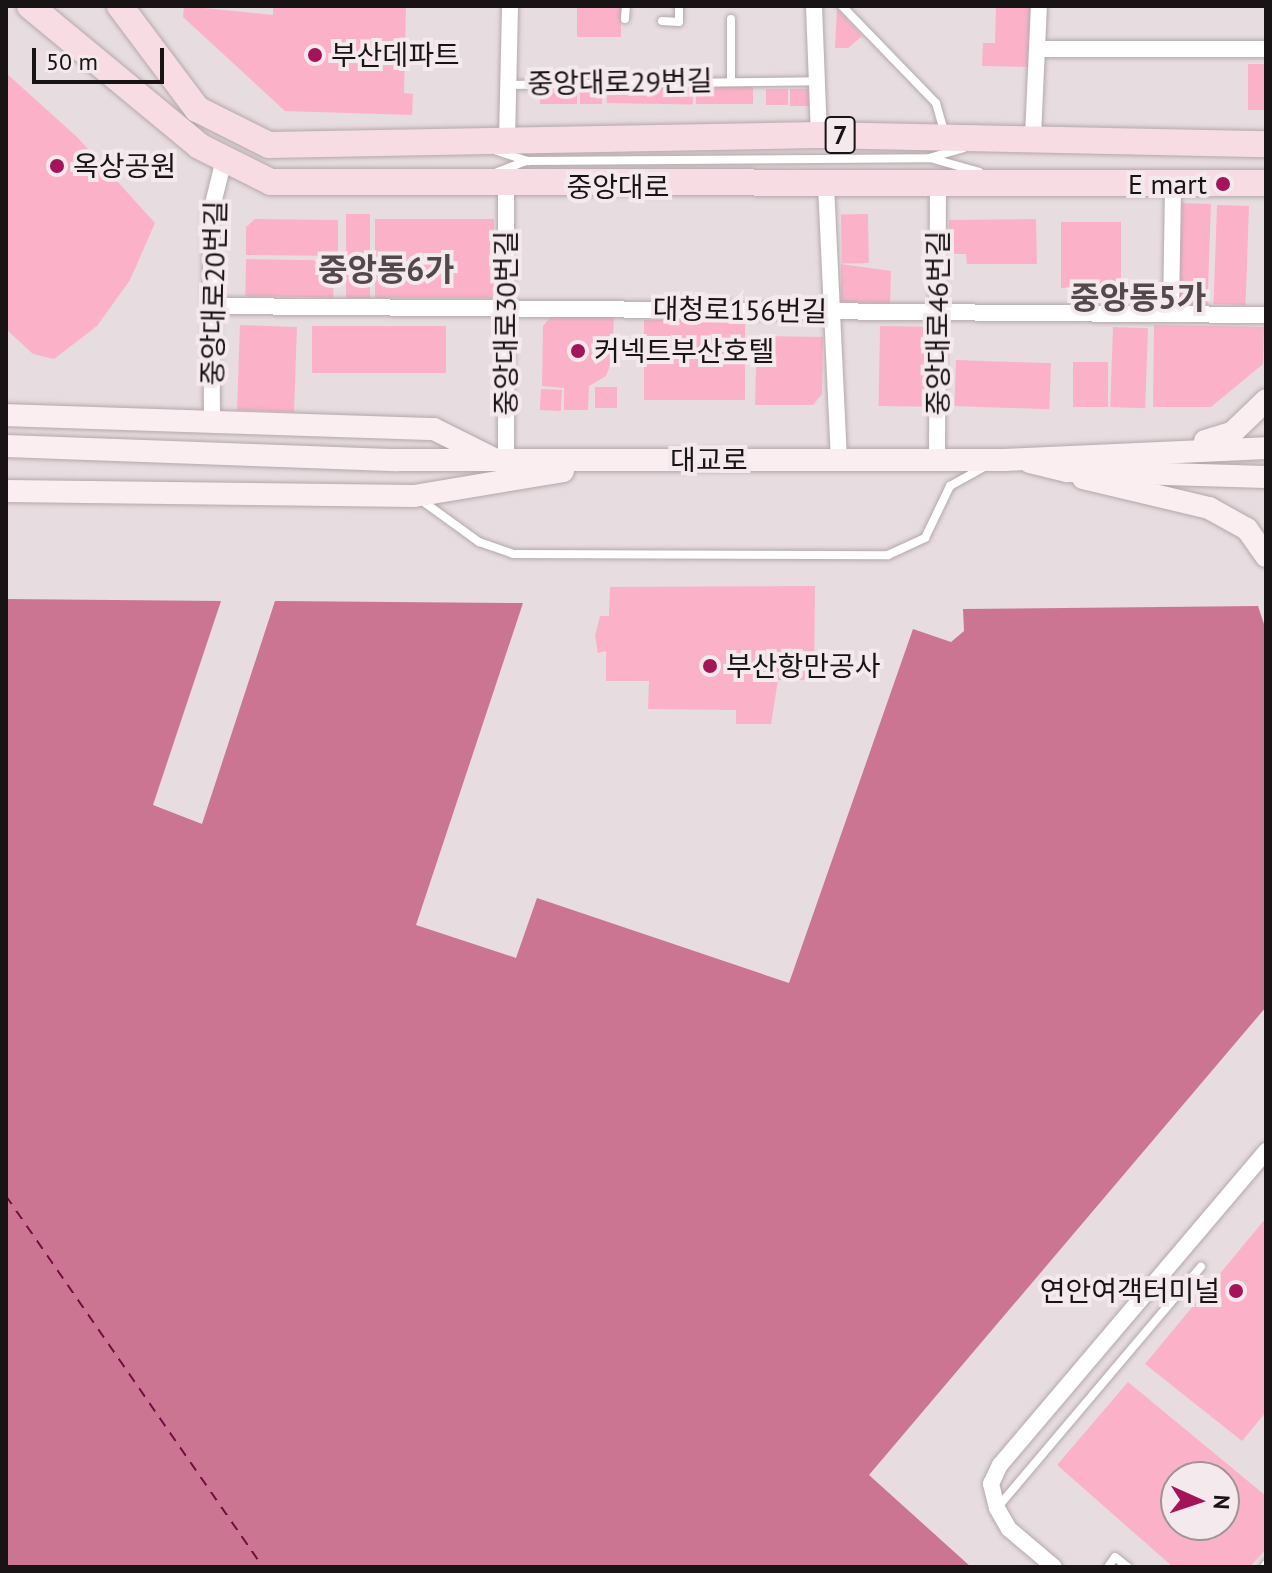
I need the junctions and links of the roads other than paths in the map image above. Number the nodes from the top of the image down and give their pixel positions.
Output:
1 (30, 6) edge
2 (510, 6) edge
3 (626, 6) edge
4 (679, 6) edge
5 (814, 6) edge
6 (842, 6) edge
7 (1039, 6) edge
8 (127, 11) edge
9 (625, 19) dead end
10 (731, 19) dead end
11 (662, 21) dead end
12 (1038, 49) junction
13 (1266, 49) edge
14 (731, 80) junction
15 (819, 81) junction
16 (509, 85) junction
17 (819, 135) junction
18 (946, 135) junction
19 (1024, 136) junction
20 (461, 140) junction
21 (507, 140) junction
22 (1266, 144) edge
23 (929, 158) junction
24 (528, 161) junction
25 (223, 163) junction
26 (1173, 182) junction
27 (1266, 183) edge
28 (1021, 184) junction
29 (826, 185) junction
30 (459, 186) junction
31 (938, 186) junction
32 (506, 187) junction
33 (214, 306) junction
34 (507, 308) junction
35 (832, 311) junction
36 (942, 312) junction
37 (1171, 314) junction
38 (1266, 315) edge
39 (1266, 400) edge
40 (6, 415) edge
41 (212, 423) junction
42 (6, 446) edge
43 (1266, 448) edge
44 (1168, 449) junction
45 (839, 459) junction
46 (1013, 459) junction
47 (501, 460) junction
48 (620, 460) junction
49 (937, 460) junction
50 (1067, 471) junction
51 (1266, 477) edge
52 (6, 491) edge
53 (414, 496) junction
54 (1266, 556) edge
55 (1266, 1151) edge
56 (1201, 1267) dead end
57 (997, 1508) junction
58 (1054, 1567) edge
59 (1108, 1567) edge
60 (1128, 1567) edge

1 - 25 main road, 중앙대로 / 7
2 - 16 street, 중앙대로29번길
3 - 9 lane
4 - 11 lane
5 - 15 street
6 - 18 lane
7 - 12 street
8 - 20 main road, 중앙대로 / 7
10 - 14 lane
12 - 13 street
12 - 19 street
14 - 15 lane, 중앙대로29번길
14 - 16 lane, 중앙대로29번길
15 - 17 street
16 - 21 street, 중앙대로29번길
17 - 18 main road, 중앙대로 / 7
17 - 21 main road, 중앙대로 / 7
18 - 19 main road, 중앙대로 / 7
19 - 22 main road, 중앙대로 / 7
19 - 23 lane
20 - 21 main road, 중앙대로 / 7
20 - 24 lane
23 - 24 lane
23 - 28 lane
24 - 30 lane
25 - 30 main road, 중앙대로 / 7
25 - 33 street, 중앙대로20번길
26 - 27 main road, 중앙대로 / 7
26 - 28 main road, 중앙대로 / 7
26 - 37 street
28 - 31 main road, 중앙대로 / 7
29 - 31 main road, 중앙대로 / 7
29 - 32 main road, 중앙대로 / 7
29 - 35 street
30 - 32 main road, 중앙대로 / 7
31 - 36 street, 중앙대로46번길
32 - 34 street, 중앙대로30번길
33 - 34 street, 대청로156번길
33 - 41 street, 중앙대로20번길
34 - 35 street, 대청로156번길
34 - 47 street, 중앙대로30번길
35 - 36 street, 대청로156번길
35 - 45 street
36 - 37 street, 대청로156번길
36 - 49 street, 중앙대로46번길
37 - 38 street, 대청로156번길
39 - 44 main road
40 - 41 main road
41 - 47 main road
42 - 47 main road, 대교로
43 - 44 main road, 대교로
44 - 46 main road, 대교로
45 - 48 main road, 대교로
45 - 49 main road, 대교로
46 - 49 main road, 대교로
46 - 50 main road, 대교로
46 - 53 lane
47 - 48 main road, 대교로
48 - 53 main road
50 - 51 main road, 대교로
50 - 54 main road
52 - 53 main road
55 - 57 street
56 - 57 lane
57 - 58 street
59 - 60 lane

